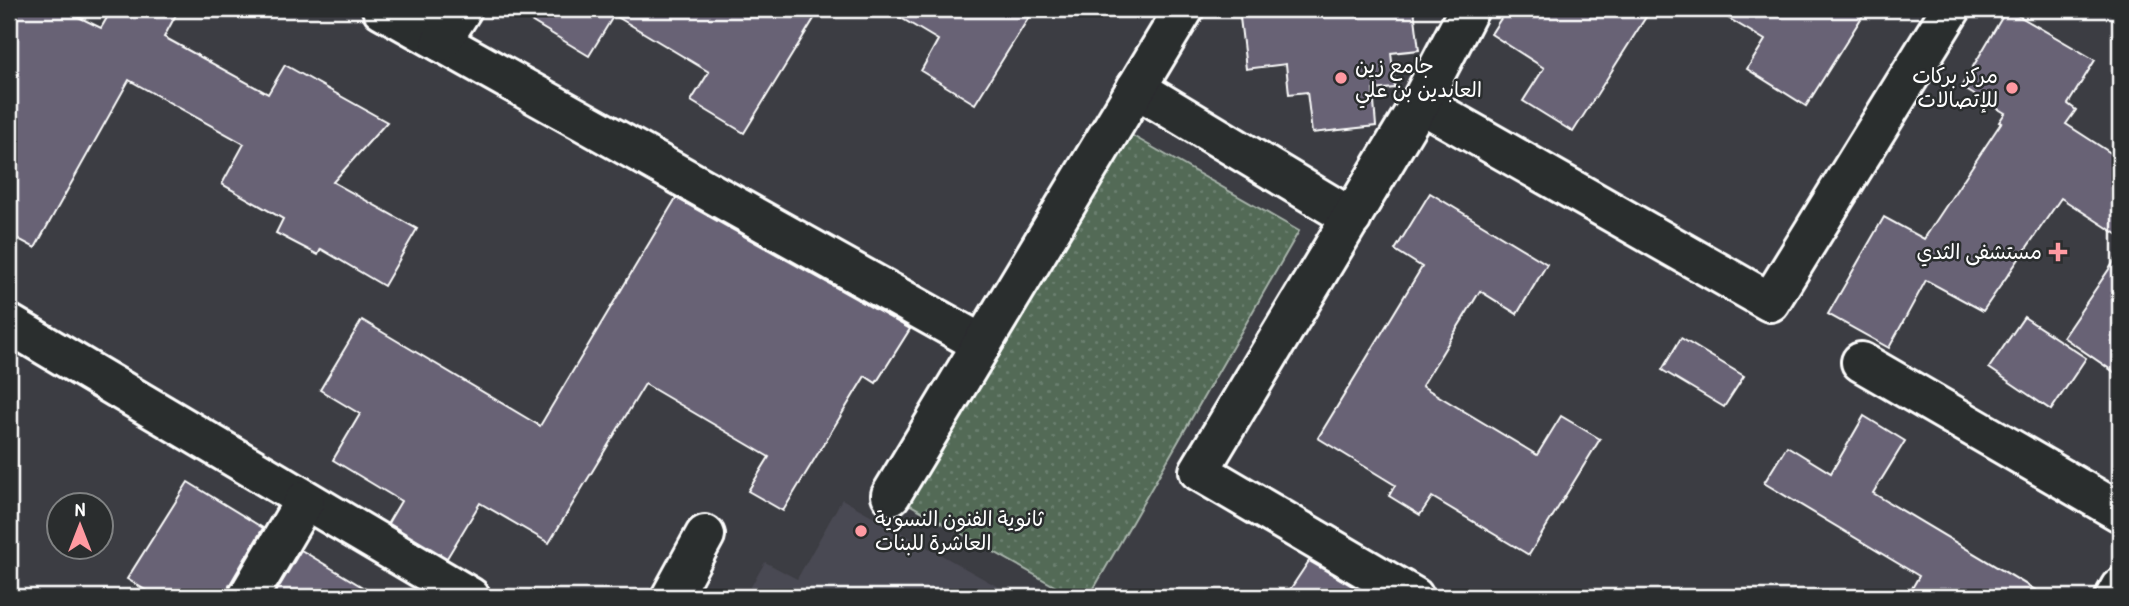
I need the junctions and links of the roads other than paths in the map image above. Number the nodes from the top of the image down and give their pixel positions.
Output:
1 (382, 9) edge
2 (461, 9) edge
3 (1184, 9) edge
4 (1469, 9) edge
5 (1951, 9) edge
6 (441, 42) junction
7 (1136, 88) junction
8 (1420, 103) junction
9 (1352, 218) junction
10 (9, 324) edge
11 (982, 344) junction
12 (1861, 362) dead end
13 (891, 495) dead end
14 (306, 500) junction
15 (2120, 512) edge
16 (705, 535) dead end
17 (2120, 587) edge
18 (248, 597) edge
19 (470, 597) edge
20 (671, 597) edge
21 (1414, 597) edge
22 (2115, 597) edge

1 - 6 street
2 - 6 street
3 - 7 street
4 - 8 street
5 - 8 street
6 - 11 street
7 - 9 street
7 - 11 street
8 - 9 street
9 - 21 street
10 - 14 street
11 - 13 street
12 - 15 street
14 - 18 street
14 - 19 street
16 - 20 street
17 - 22 street

